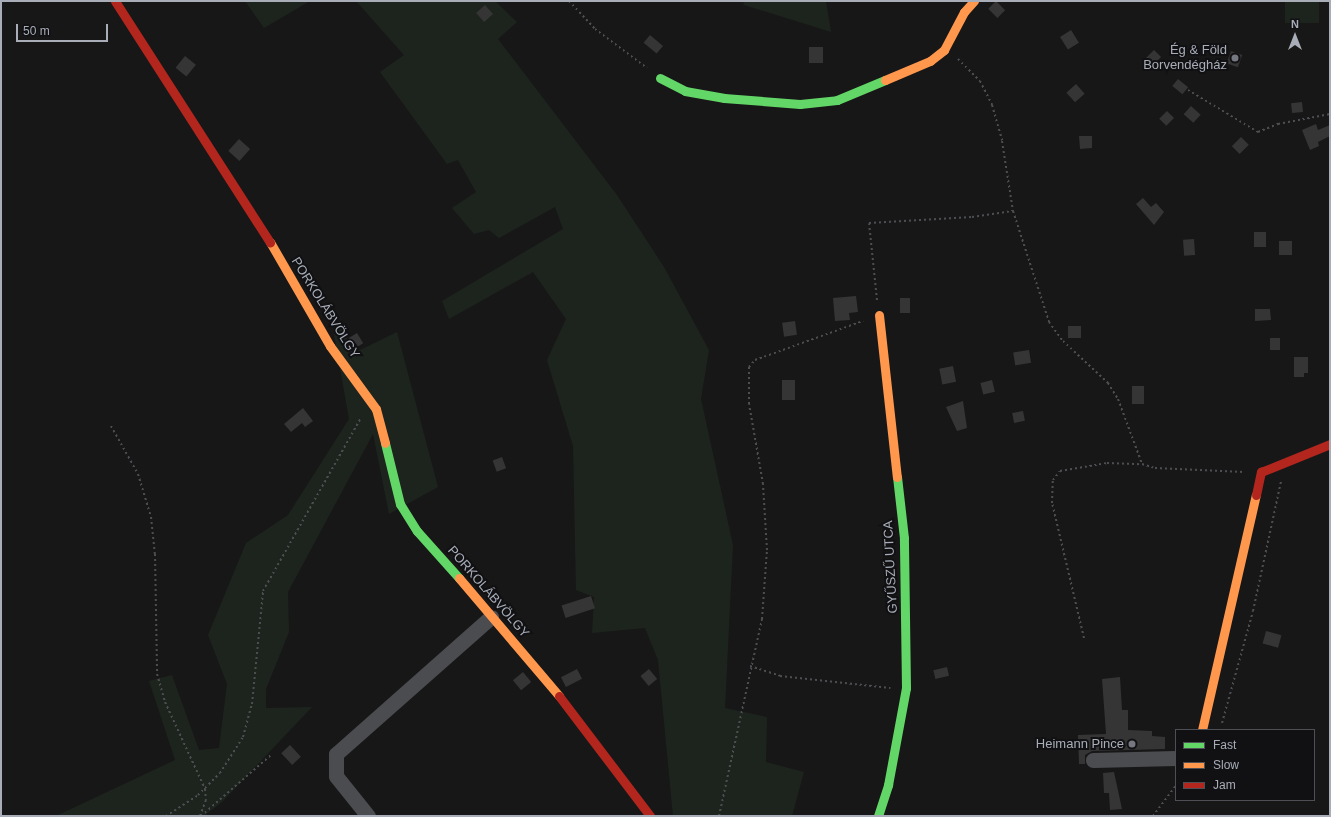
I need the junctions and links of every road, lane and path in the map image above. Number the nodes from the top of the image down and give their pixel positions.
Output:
1 (115, 1) edge
2 (569, 1) edge
3 (974, 1) edge
4 (944, 50) junction
5 (660, 78) joint
6 (1188, 90) dead end
7 (1330, 114) edge
8 (1013, 211) junction
9 (875, 282) dead end
10 (879, 315) joint
11 (373, 405) junction
12 (111, 426) dead end
13 (1330, 444) edge
14 (1142, 464) junction
15 (1285, 464) junction
16 (1261, 472) junction
17 (491, 617) junction
18 (1084, 638) dead end
19 (750, 666) junction
20 (906, 690) junction
21 (1202, 729) edge
22 (1219, 729) edge
23 (272, 754) dead end
24 (1175, 758) edge
25 (1093, 760) dead end
26 (1175, 787) edge
27 (205, 789) junction
28 (166, 816) edge
29 (201, 816) edge
30 (368, 816) edge
31 (650, 816) edge
32 (719, 816) edge
33 (878, 816) edge
34 (1153, 816) edge

1 - 11 street, PORKOLÁBVÖLGY
2 - 5 path
3 - 4 street
4 - 5 street
4 - 8 path
6 - 7 path
8 - 9 path
8 - 14 path
10 - 19 path
10 - 20 street, GYŰSZŰ UTCA
11 - 17 street, PORKOLÁBVÖLGY
11 - 27 path
12 - 27 path
13 - 15 street
14 - 16 path
14 - 18 path
15 - 16 street
15 - 22 path
16 - 21 street
17 - 30 street
17 - 31 street, PORKOLÁBVÖLGY
19 - 20 path
19 - 32 path
20 - 33 street, GYŰSZŰ UTCA
23 - 29 path
24 - 25 street
26 - 34 path
27 - 28 path
27 - 29 path

